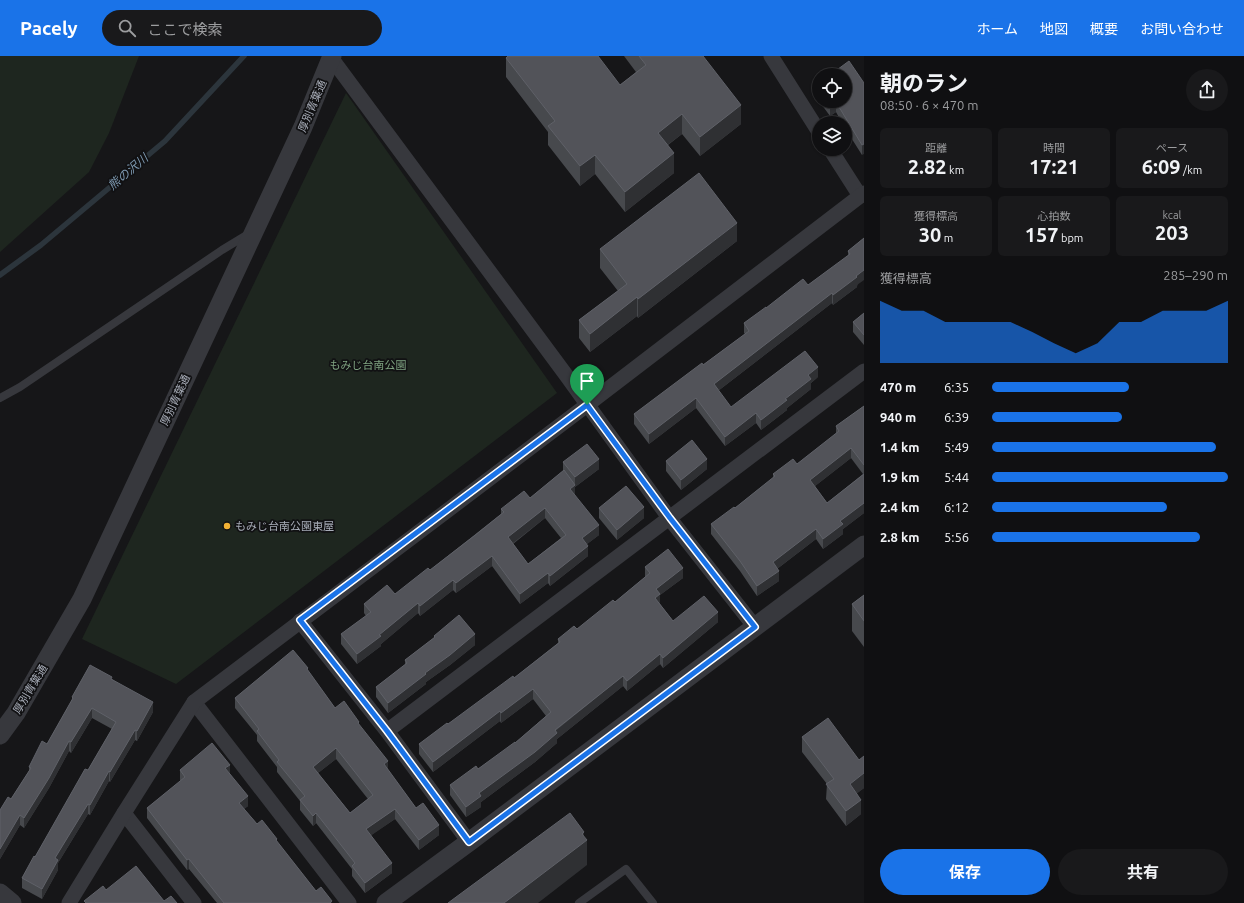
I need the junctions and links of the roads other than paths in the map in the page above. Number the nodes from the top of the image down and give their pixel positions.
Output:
1 (770, 56) edge
2 (336, 57) edge
3 (812, 121) edge
4 (835, 156) edge
5 (862, 194) edge
6 (254, 230) junction
7 (864, 371) edge
8 (0, 398) edge
9 (587, 405) junction
10 (670, 518) junction
11 (864, 545) edge
12 (300, 620) junction
13 (755, 627) junction
14 (194, 702) junction
15 (387, 731) junction
16 (0, 735) edge
17 (124, 813) junction
18 (469, 842) junction
19 (0, 893) edge
20 (12, 903) edge
21 (69, 903) edge
22 (194, 903) edge
23 (349, 903) edge
24 (386, 903) edge
25 (579, 903) edge
26 (653, 903) edge

1 - 3 street
2 - 6 street, 厚別青葉通
2 - 9 street
4 - 5 street
5 - 9 street
6 - 8 lane
6 - 16 street, 厚別青葉通
7 - 10 street
9 - 10 street
9 - 12 street
10 - 13 street
10 - 15 street
11 - 13 street
12 - 14 street
12 - 15 street
13 - 18 street
14 - 17 street
14 - 23 street
15 - 18 street
17 - 21 street
17 - 22 street
18 - 24 street
19 - 20 street
25 - 26 lane

